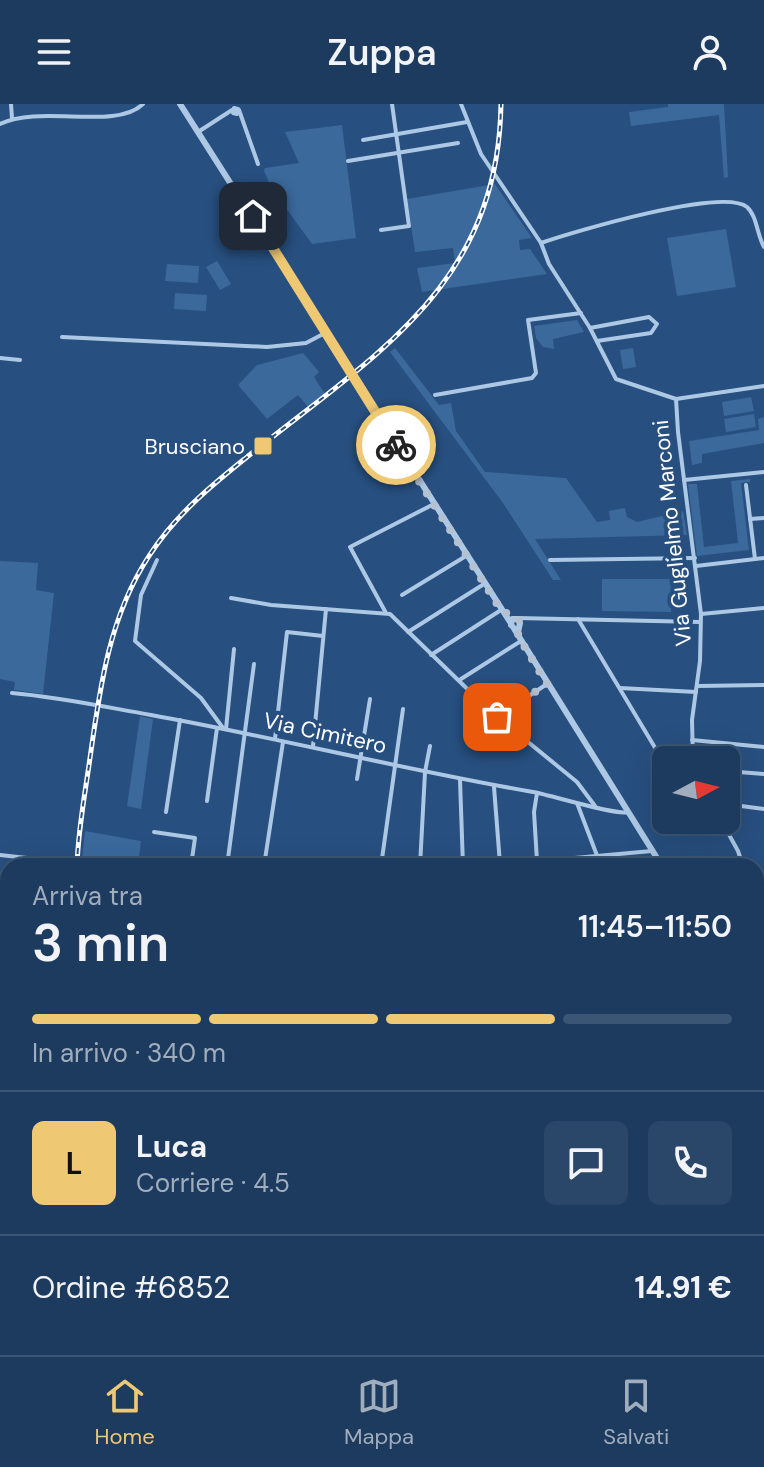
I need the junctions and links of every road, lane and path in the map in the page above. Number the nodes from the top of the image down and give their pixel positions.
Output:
1 (11, 104) edge
2 (143, 104) edge
3 (180, 104) edge
4 (392, 104) edge
5 (461, 104) edge
6 (235, 109) edge
7 (12, 118) junction
8 (468, 122) junction
9 (0, 124) edge
10 (198, 132) junction
11 (396, 134) junction
12 (363, 140) dead end
13 (458, 143) dead end
14 (399, 153) junction
15 (348, 161) dead end
16 (258, 164) dead end
17 (381, 230) dead end
18 (541, 243) junction
19 (764, 247) edge
20 (581, 313) junction
21 (590, 328) junction
22 (325, 333) junction
23 (62, 337) dead end
24 (597, 341) junction
25 (0, 358) edge
26 (20, 360) dead end
27 (764, 386) edge
28 (435, 395) dead end
29 (676, 399) junction
30 (764, 472) edge
31 (684, 480) junction
32 (746, 485) dead end
33 (434, 504) junction
34 (764, 518) edge
35 (750, 519) junction
36 (466, 556) junction
37 (695, 558) junction
38 (764, 558) edge
39 (755, 559) junction
40 (157, 560) dead end
41 (550, 560) dead end
42 (696, 566) junction
43 (484, 584) junction
44 (402, 595) dead end
45 (231, 598) dead end
46 (764, 608) edge
47 (326, 609) junction
48 (501, 610) junction
49 (386, 613) junction
50 (701, 614) junction
51 (578, 619) junction
52 (700, 622) junction
53 (516, 627) junction
54 (408, 632) junction
55 (323, 636) junction
56 (234, 649) dead end
57 (431, 655) junction
58 (254, 664) dead end
59 (461, 679) dead end
60 (547, 684) junction
61 (764, 685) edge
62 (620, 688) junction
63 (697, 689) junction
64 (12, 693) dead end
65 (370, 699) dead end
66 (403, 709) dead end
67 (497, 717) junction
68 (180, 720) junction
69 (222, 728) junction
70 (245, 733) junction
71 (275, 739) junction
72 (692, 740) junction
73 (283, 741) junction
74 (313, 746) junction
75 (430, 746) dead end
76 (654, 746) edge
77 (692, 746) edge
78 (764, 747) edge
79 (361, 757) junction
80 (395, 764) junction
81 (425, 772) junction
82 (740, 772) edge
83 (764, 774) edge
84 (357, 779) dead end
85 (460, 780) junction
86 (494, 787) junction
87 (537, 793) junction
88 (207, 801) dead end
89 (577, 803) junction
90 (595, 806) junction
91 (740, 806) edge
92 (764, 809) edge
93 (166, 812) dead end
94 (628, 812) junction
95 (154, 832) dead end
96 (729, 834) edge
97 (652, 851) junction
98 (0, 855) edge
99 (597, 856) junction
100 (27, 858) edge
101 (192, 858) edge
102 (228, 858) edge
103 (265, 858) edge
104 (382, 858) edge
105 (420, 858) edge
106 (463, 858) edge
107 (499, 858) edge
108 (537, 858) edge
109 (585, 858) edge
110 (657, 858) edge
111 (740, 858) edge

1 - 7 street
2 - 7 street
3 - 10 street
4 - 11 street
5 - 8 street
6 - 10 street
6 - 16 street
7 - 9 street
8 - 11 street
8 - 18 street
10 - 22 street
11 - 12 street
11 - 14 street
13 - 14 street
14 - 15 street
14 - 17 street
18 - 19 street
18 - 20 street
20 - 21 street
20 - 28 street
21 - 24 street
21 - 24 street
22 - 23 street
22 - 33 street
24 - 29 street
25 - 26 street
27 - 29 street
29 - 31 street, Via Guglielmo Marconi
30 - 31 street
31 - 37 street, Via Guglielmo Marconi
32 - 35 street
33 - 36 street
33 - 49 street
34 - 35 street
35 - 39 street
36 - 43 street
36 - 44 street
37 - 41 street
37 - 42 street, Via Guglielmo Marconi
38 - 39 street
39 - 42 street
40 - 69 street
42 - 50 street, Via Guglielmo Marconi
43 - 48 street
43 - 54 street
45 - 47 street
46 - 50 street
47 - 49 street
47 - 55 street
48 - 53 street
48 - 57 street
49 - 54 street
50 - 52 street, Via Guglielmo Marconi
51 - 52 street
51 - 53 street
51 - 62 street
52 - 63 street, Via Guglielmo Marconi
53 - 59 street
53 - 60 street
54 - 57 street
55 - 71 street
55 - 74 street
56 - 69 street
57 - 67 street
58 - 70 street
60 - 67 street
60 - 94 street
61 - 63 street
62 - 63 street
62 - 76 street
63 - 72 street, Via Guglielmo Marconi
64 - 68 street, Via Cimitero
65 - 79 street
66 - 80 street
67 - 90 street
68 - 69 street, Via Cimitero
68 - 93 street
69 - 70 street, Via Cimitero
69 - 88 street
70 - 71 street, Via Cimitero
70 - 102 street
71 - 73 street, Via Cimitero
72 - 77 street, Via Guglielmo Marconi
72 - 78 street
73 - 74 street, Via Cimitero
73 - 103 street
74 - 79 street, Via Cimitero
75 - 81 street
79 - 80 street, Via Cimitero
79 - 84 street
80 - 81 street, Via Cimitero
80 - 104 street
81 - 85 street, Via Cimitero
81 - 105 street
82 - 83 street
85 - 86 street, Via Cimitero
85 - 106 street
86 - 87 street, Via Cimitero
86 - 107 street
87 - 89 street, Via Cimitero
87 - 108 street
89 - 90 street, Via Cimitero
89 - 99 street
90 - 94 street, Via Cimitero
91 - 92 street
94 - 97 street
95 - 101 street
96 - 111 street
97 - 99 street
97 - 110 street
98 - 100 street
99 - 109 street

